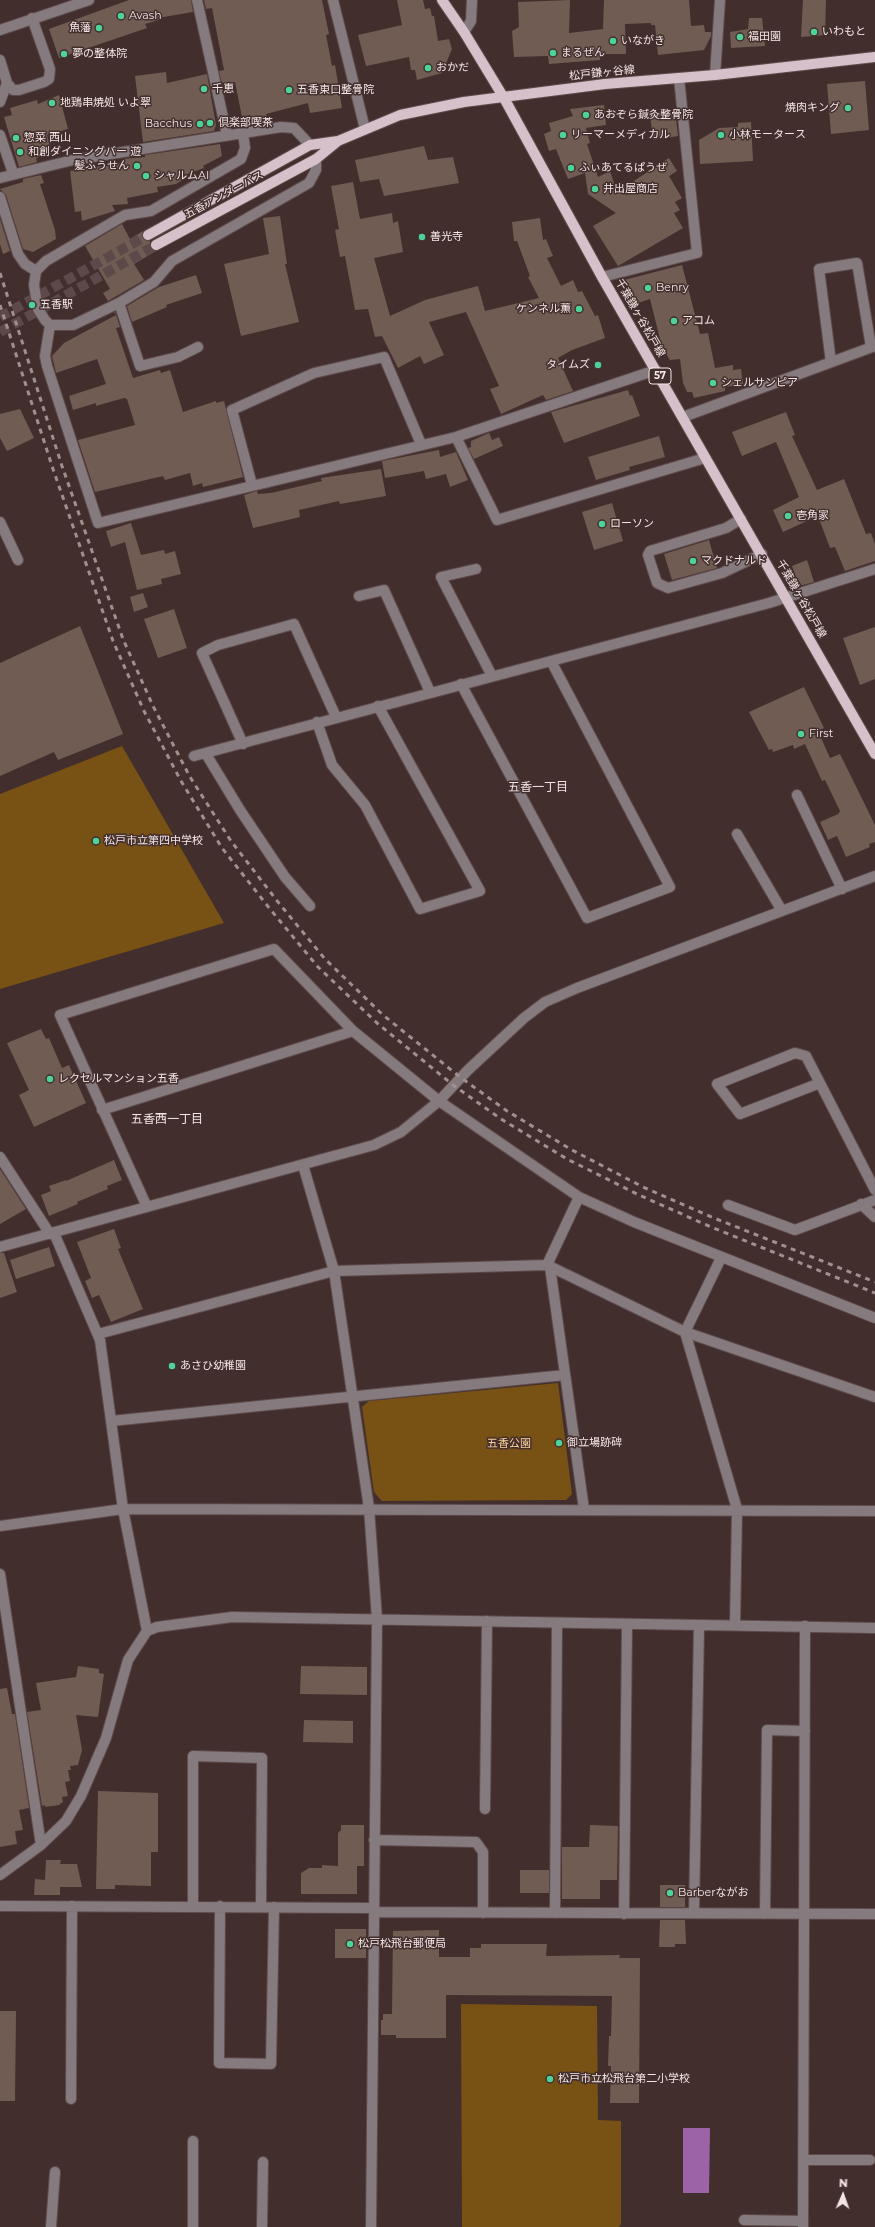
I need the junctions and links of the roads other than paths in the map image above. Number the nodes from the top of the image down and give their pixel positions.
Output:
1 (89, 0) edge
2 (197, 0) edge
3 (333, 0) edge
4 (442, 0) edge
5 (472, 0) edge
6 (720, 0) edge
7 (32, 18) junction
8 (0, 30) edge
9 (464, 32) junction
10 (875, 57) edge
11 (0, 60) edge
12 (715, 75) junction
13 (679, 78) junction
14 (7, 82) junction
15 (504, 98) junction
16 (0, 102) edge
17 (365, 129) junction
18 (243, 133) junction
19 (0, 135) edge
20 (227, 135) junction
21 (338, 141) junction
22 (310, 145) junction
23 (297, 152) joint
24 (316, 159) junction
25 (303, 166) joint
26 (13, 173) junction
27 (0, 178) edge
28 (0, 197) edge
29 (148, 235) tunnel mouth
30 (156, 245) tunnel mouth
31 (36, 271) junction
32 (602, 277) junction
33 (119, 303) junction
34 (50, 325) junction
35 (198, 346) dead end
36 (873, 346) edge
37 (831, 362) junction
38 (656, 370) junction
39 (683, 417) junction
40 (456, 437) junction
41 (421, 444) junction
42 (705, 458) junction
43 (252, 485) junction
44 (741, 519) junction
45 (0, 522) edge
46 (762, 554) junction
47 (18, 560) dead end
48 (476, 569) dead end
49 (875, 570) edge
50 (359, 596) dead end
51 (786, 598) junction
52 (551, 661) junction
53 (492, 676) junction
54 (461, 684) junction
55 (430, 692) junction
56 (378, 706) junction
57 (336, 717) junction
58 (317, 722) junction
59 (244, 744) junction
60 (206, 754) junction
61 (875, 754) edge
62 (194, 756) dead end
63 (797, 795) dead end
64 (737, 834) dead end
65 (875, 876) edge
66 (842, 889) junction
67 (310, 906) dead end
68 (782, 911) junction
69 (353, 1031) junction
70 (820, 1083) junction
71 (439, 1101) junction
72 (102, 1110) junction
73 (0, 1157) edge
74 (303, 1165) junction
75 (875, 1190) edge
76 (579, 1197) junction
77 (875, 1200) edge
78 (861, 1204) junction
79 (728, 1205) dead end
80 (147, 1207) junction
81 (875, 1217) edge
82 (52, 1233) junction
83 (0, 1248) edge
84 (721, 1258) junction
85 (549, 1266) junction
86 (334, 1271) junction
87 (875, 1318) edge
88 (685, 1332) junction
89 (98, 1334) junction
90 (565, 1375) junction
91 (354, 1396) junction
92 (875, 1397) edge
93 (111, 1421) junction
94 (123, 1508) junction
95 (370, 1508) junction
96 (584, 1509) junction
97 (737, 1509) junction
98 (875, 1511) edge
99 (0, 1526) edge
100 (0, 1574) edge
101 (377, 1619) junction
102 (487, 1621) junction
103 (557, 1623) junction
104 (627, 1624) junction
105 (699, 1625) junction
106 (735, 1625) junction
107 (805, 1626) junction
108 (875, 1628) edge
109 (147, 1631) junction
110 (805, 1731) junction
111 (485, 1809) dead end
112 (374, 1840) junction
113 (41, 1846) junction
114 (0, 1875) edge
115 (0, 1906) edge
116 (72, 1906) junction
117 (220, 1906) junction
118 (193, 1907) junction
119 (261, 1907) junction
120 (274, 1907) junction
121 (374, 1910) junction
122 (483, 1913) junction
123 (555, 1913) junction
124 (694, 1913) junction
125 (624, 1914) junction
126 (765, 1914) junction
127 (804, 1914) junction
128 (875, 1914) edge
129 (71, 2099) dead end
130 (193, 2141) dead end
131 (803, 2160) junction
132 (870, 2160) dead end
133 (263, 2162) dead end
134 (55, 2172) dead end
135 (744, 2220) dead end
136 (802, 2224) edge
137 (51, 2227) edge
138 (193, 2227) edge
139 (262, 2227) edge
140 (371, 2227) edge

1 - 7 street
2 - 20 street
3 - 17 street
4 - 9 main road, 千葉鎌ヶ谷松戸線 / 57
5 - 9 street
6 - 12 street
7 - 8 street
7 - 14 street
9 - 15 main road, 千葉鎌ヶ谷松戸線 / 57
10 - 12 main road, 松戸鎌ヶ谷線
11 - 14 street
12 - 13 main road, 松戸鎌ヶ谷線
13 - 15 main road, 松戸鎌ヶ谷線
13 - 32 street
14 - 16 street
15 - 17 main road, 松戸鎌ヶ谷線
15 - 32 main road, 千葉鎌ヶ谷松戸線 / 57
17 - 21 main road, 松戸鎌ヶ谷線
18 - 20 street
18 - 22 street
18 - 31 street
19 - 26 street
20 - 26 street
21 - 22 main road, 松戸鎌ヶ谷線
21 - 24 main road, 松戸鎌ヶ谷線
22 - 23 main road, 松戸鎌ヶ谷線
23 - 29 main road, 五香アンダーパス
24 - 25 main road, 松戸鎌ヶ谷線
24 - 33 street
25 - 30 main road, 五香アンダーパス
26 - 27 street
28 - 31 street
31 - 34 street
32 - 38 main road, 千葉鎌ヶ谷松戸線 / 57
33 - 34 street
33 - 35 street
34 - 43 street
36 - 37 street
36 - 37 street
37 - 39 street
38 - 39 main road, 千葉鎌ヶ谷松戸線 / 57
38 - 40 street
39 - 42 main road, 千葉鎌ヶ谷松戸線 / 57
40 - 41 street
40 - 42 street
41 - 43 street
41 - 43 street
42 - 44 main road, 千葉鎌ヶ谷松戸線 / 57
44 - 46 main road, 千葉鎌ヶ谷松戸線 / 57
44 - 46 street
45 - 47 street
46 - 51 main road, 千葉鎌ヶ谷松戸線 / 57
48 - 53 street
49 - 51 street
50 - 55 street
51 - 52 street
51 - 61 main road, 千葉鎌ヶ谷松戸線 / 57
52 - 53 street
52 - 54 street
53 - 54 street
54 - 55 street
55 - 56 street
56 - 57 street
56 - 58 street
57 - 58 street
57 - 59 street
58 - 59 street
59 - 60 street
60 - 62 street
60 - 67 street
63 - 66 street
64 - 68 street
65 - 66 street
66 - 68 street
68 - 71 street
69 - 71 street
69 - 72 street
69 - 72 street
70 - 70 street
70 - 75 street
71 - 74 street
71 - 76 street
72 - 80 street
73 - 82 street
74 - 80 street
74 - 86 street
76 - 84 street
76 - 85 street
77 - 78 street
78 - 79 street
78 - 81 street
80 - 82 street
82 - 83 street
82 - 89 street
84 - 87 street
84 - 88 street
85 - 86 street
85 - 88 street
85 - 90 street
86 - 89 street
86 - 91 street
88 - 92 street
88 - 97 street
89 - 93 street
90 - 91 street
90 - 96 street
91 - 93 street
91 - 95 street
93 - 94 street
94 - 95 street
94 - 99 street
94 - 109 street
95 - 96 street
95 - 101 street
96 - 97 street
97 - 98 street
97 - 106 street
100 - 113 street
101 - 102 street
101 - 109 street
101 - 112 street
102 - 103 street
102 - 111 street
103 - 104 street
103 - 123 street
104 - 105 street
104 - 125 street
105 - 106 street
105 - 124 street
106 - 107 street
107 - 108 street
107 - 110 street
109 - 113 street
110 - 126 street
110 - 127 street
112 - 121 street
112 - 122 street
113 - 114 street
115 - 116 street
116 - 118 street
116 - 129 street
117 - 118 street
117 - 119 street
117 - 120 street
118 - 119 street
119 - 120 street
120 - 121 street
121 - 122 street
121 - 140 street
122 - 123 street
123 - 125 street
124 - 125 street
124 - 126 street
126 - 127 street
127 - 128 street
127 - 131 street
130 - 138 street
131 - 132 street
131 - 136 street
133 - 139 street
134 - 137 street
135 - 136 street

